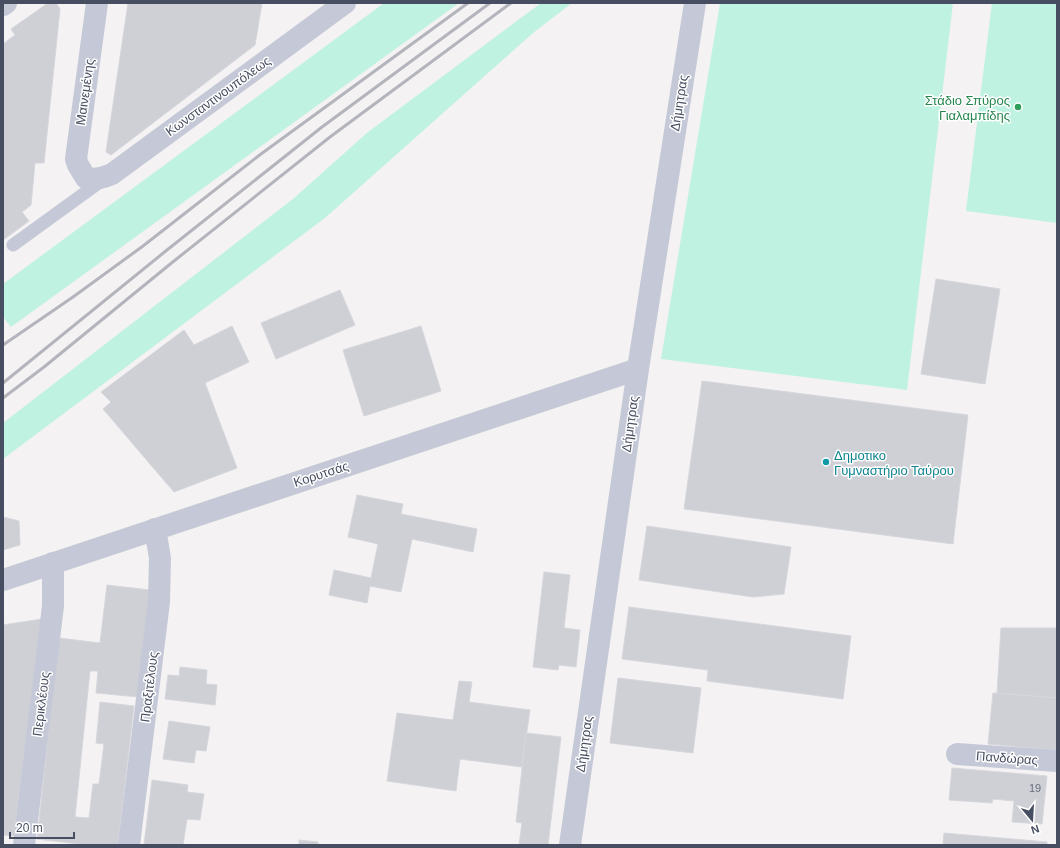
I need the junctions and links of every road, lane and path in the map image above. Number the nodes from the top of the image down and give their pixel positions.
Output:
1 (6, 3) edge
2 (97, 3) edge
3 (345, 3) edge
4 (695, 3) edge
5 (3, 5) edge
6 (112, 174) junction
7 (86, 178) joint
8 (13, 245) dead end
9 (638, 369) junction
10 (155, 529) junction
11 (53, 563) junction
12 (3, 580) edge
13 (957, 754) dead end
14 (1057, 761) edge
15 (24, 845) edge
16 (129, 845) edge
17 (570, 845) edge

1 - 5 street
2 - 7 street, Μαινεμένης
3 - 6 street, Κωνσταντινουπόλεως
4 - 9 street, Δήμητρας
6 - 7 street, Κωνσταντινουπόλεως
6 - 8 lane
9 - 10 street, Κορυτσάς
9 - 17 street, Δήμητρας
10 - 11 street, Κορυτσάς
10 - 16 street, Πραξιτέλους
11 - 12 street, Κορυτσάς
11 - 15 street, Περικλέους
13 - 14 street, Πανδώρας

